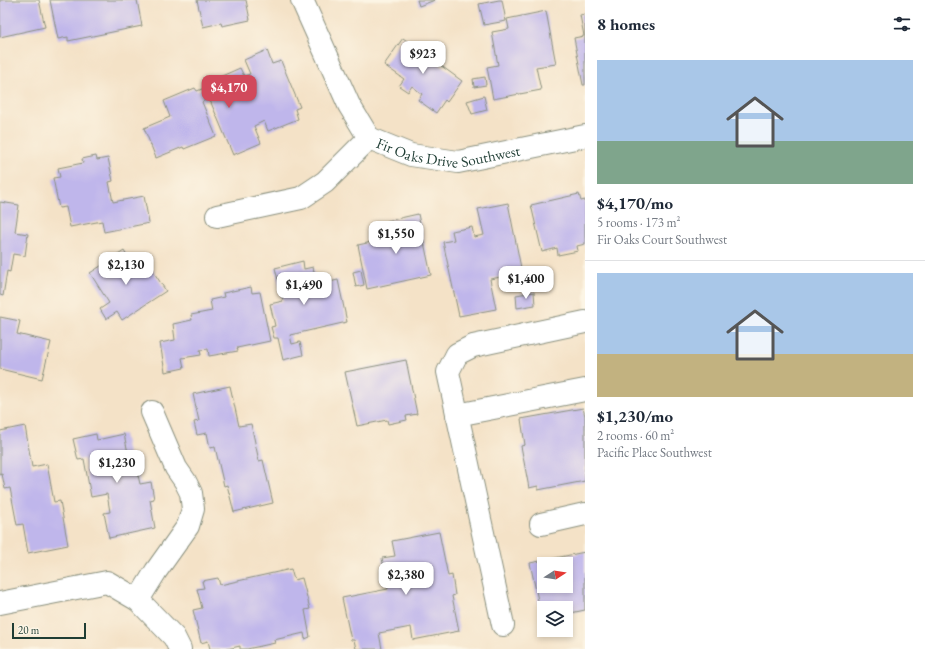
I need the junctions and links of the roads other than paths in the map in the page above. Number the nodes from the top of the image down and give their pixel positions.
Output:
1 (302, 0) edge
2 (585, 136) edge
3 (369, 138) junction
4 (217, 216) dead end
5 (585, 322) edge
6 (585, 390) edge
7 (152, 412) dead end
8 (457, 415) junction
9 (585, 514) edge
10 (540, 524) dead end
11 (138, 600) junction
12 (0, 602) edge
13 (503, 624) dead end
14 (180, 649) edge

1 - 3 street, Fir Oaks Drive Southwest
2 - 3 street, Fir Oaks Drive Southwest
3 - 4 street
5 - 8 street
6 - 8 street
7 - 11 street
8 - 13 street
9 - 10 street
11 - 12 street
11 - 14 street

